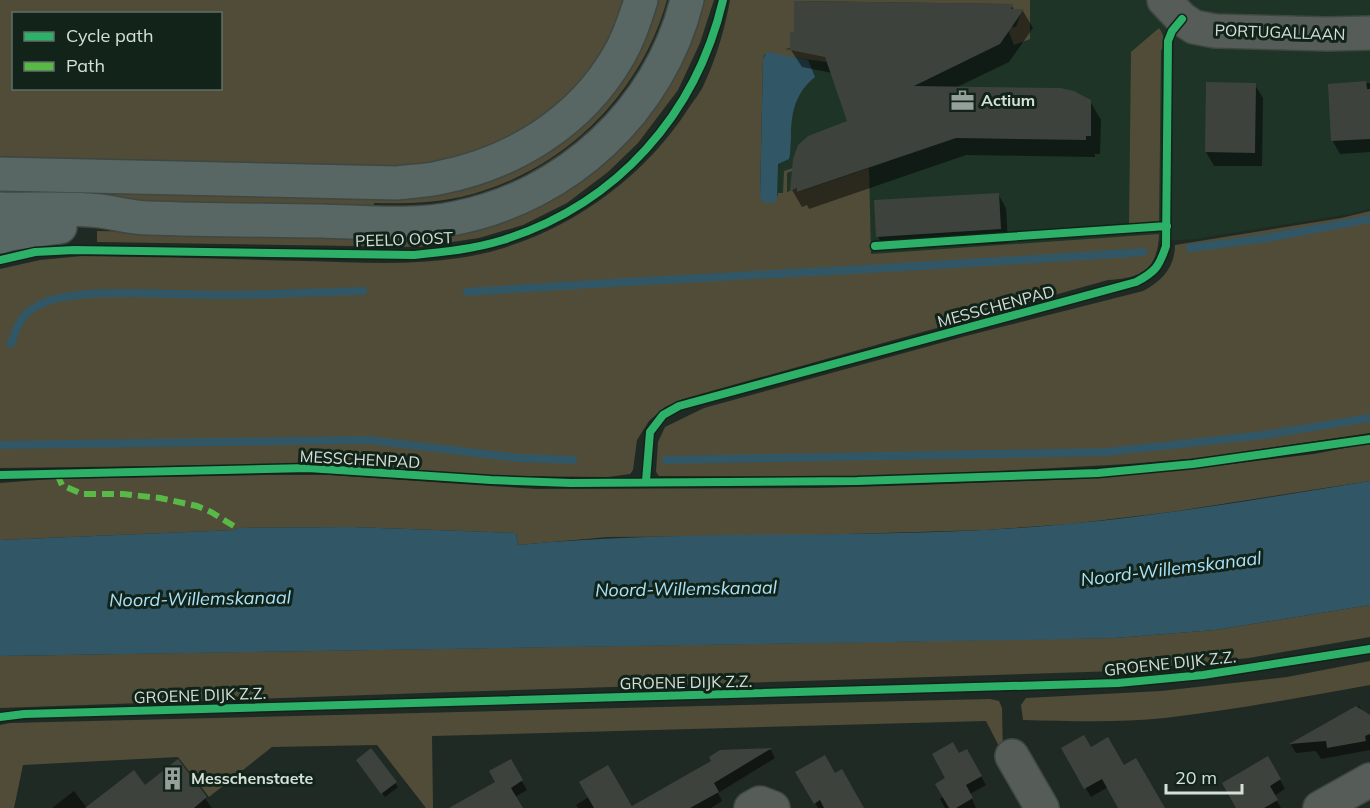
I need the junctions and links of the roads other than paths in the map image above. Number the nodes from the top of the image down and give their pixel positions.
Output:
1 (641, 0) edge
2 (687, 0) edge
3 (1164, 0) edge
4 (1370, 33) edge
5 (0, 174) edge
6 (0, 209) edge
7 (145, 218) junction
8 (0, 237) edge
9 (1012, 756) dead end
10 (1370, 780) edge
11 (751, 808) edge
12 (773, 808) edge
13 (1042, 808) edge
14 (1320, 808) edge

1 - 5 main road
2 - 7 main road, PEELO OOST
3 - 4 street, PORTUGALLAAN
6 - 7 main road, PEELO OOST
7 - 8 main road
9 - 13 street
10 - 14 street
11 - 12 street

